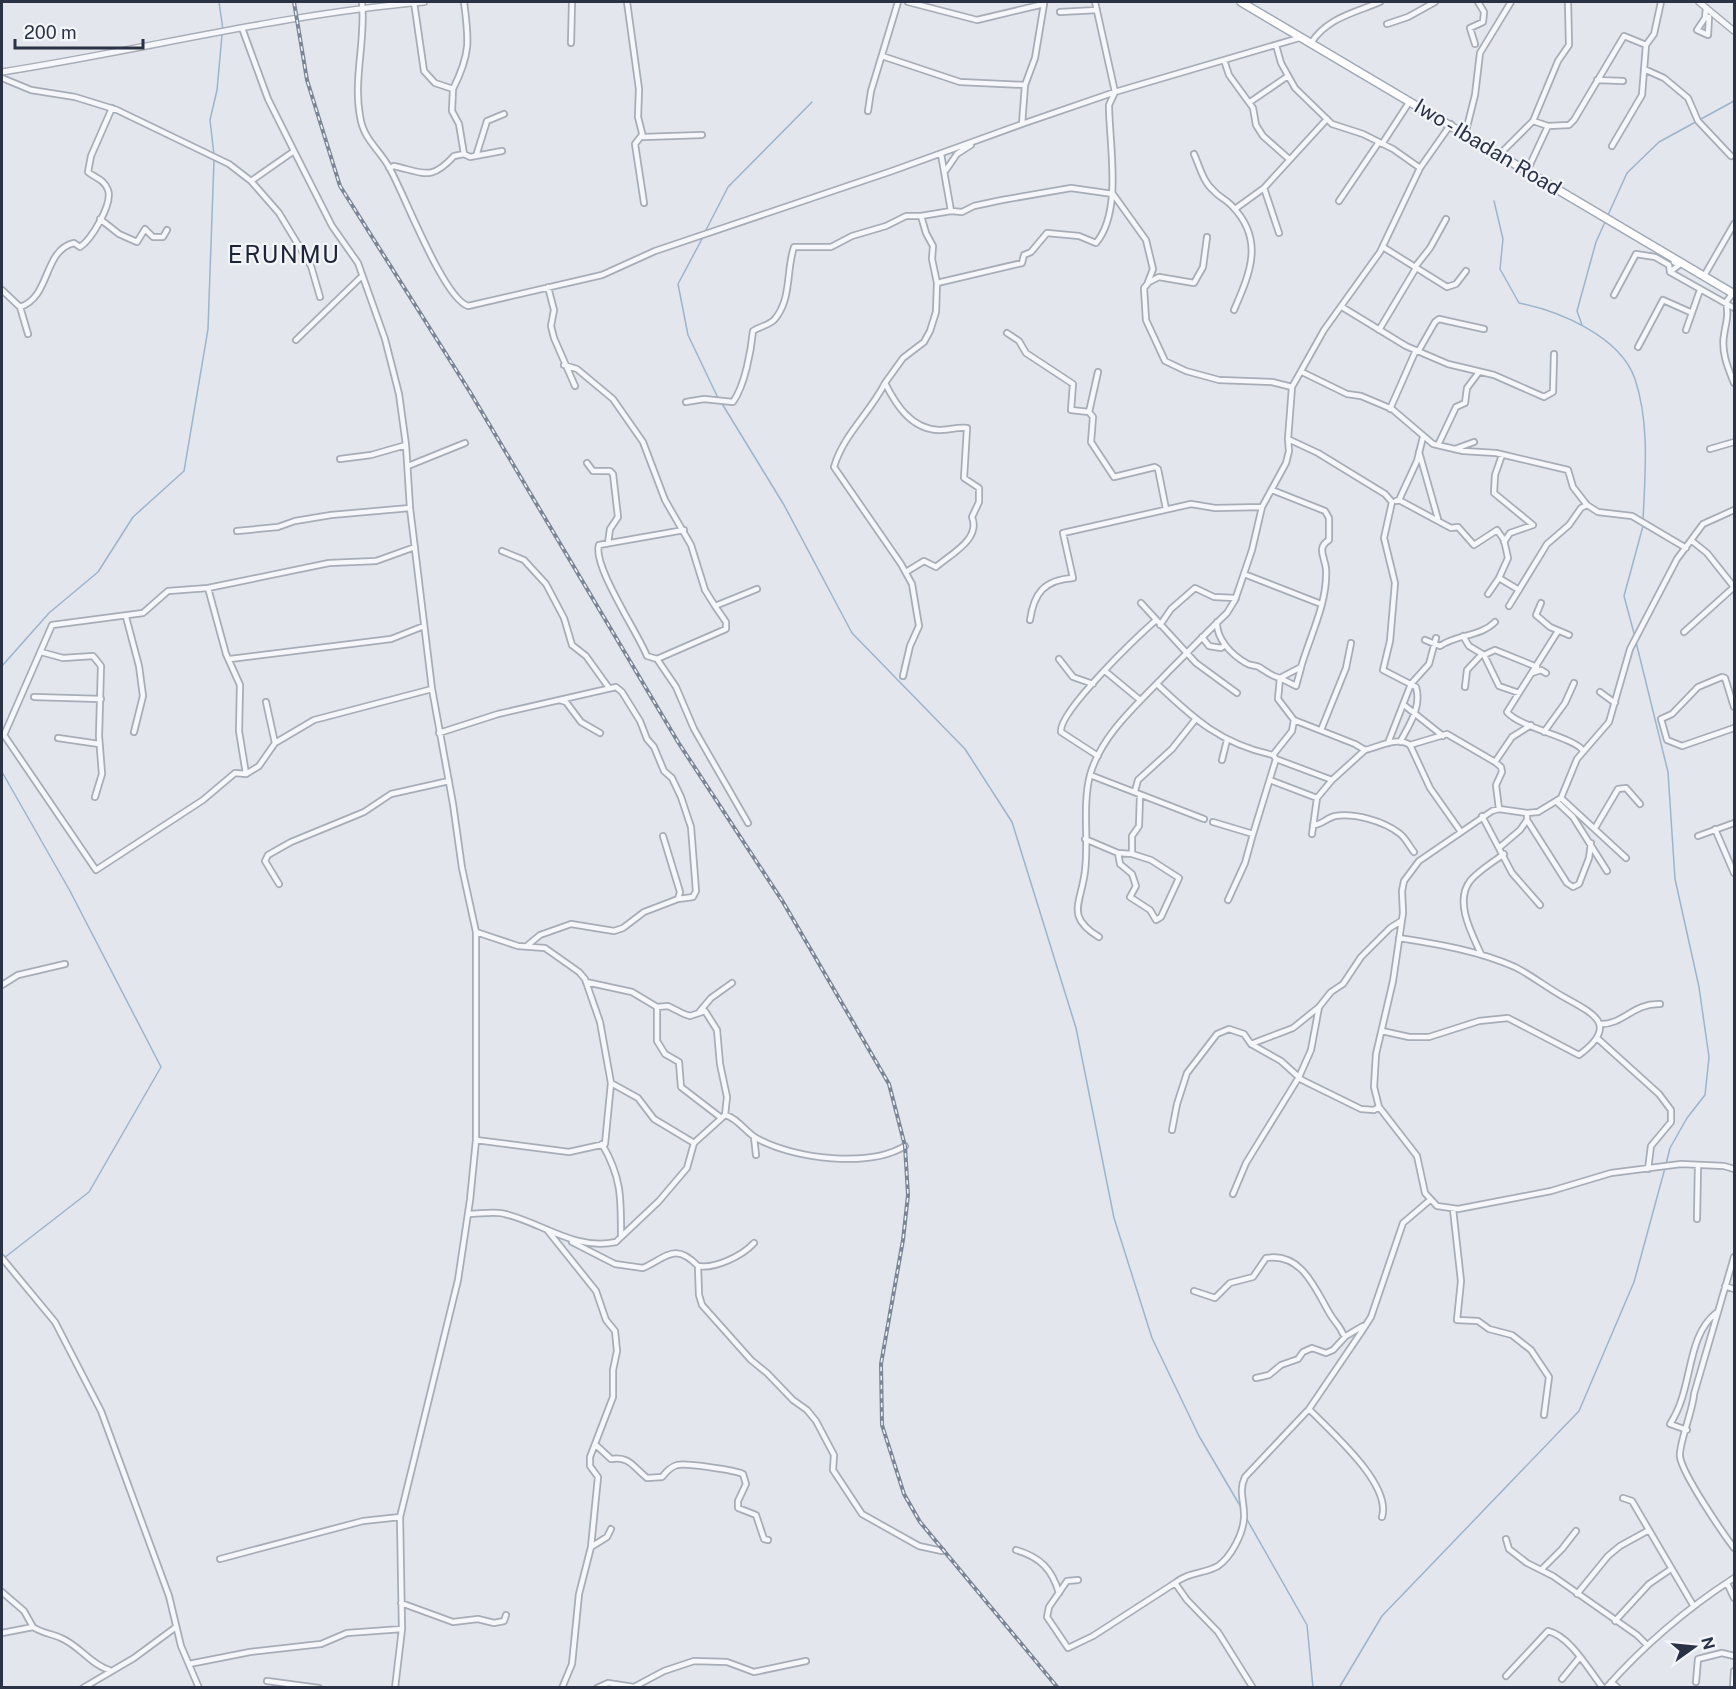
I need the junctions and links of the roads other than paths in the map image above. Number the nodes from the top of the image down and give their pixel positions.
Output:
1 (414, 2) edge
2 (424, 2) edge
3 (464, 2) edge
4 (572, 2) edge
5 (627, 2) edge
6 (898, 2) edge
7 (908, 2) edge
8 (1095, 2) edge
9 (1241, 2) edge
10 (1380, 2) edge
11 (1435, 2) edge
12 (1478, 2) edge
13 (1511, 2) edge
14 (1568, 2) edge
15 (1661, 2) edge
16 (1699, 2) edge
17 (1044, 3) edge
18 (1372, 3) edge
19 (363, 4) edge
20 (1705, 6) junction
21 (1097, 10) junction
22 (1060, 12) dead end
23 (1705, 17) dead end
24 (1387, 24) dead end
25 (242, 28) junction
26 (1734, 31) edge
27 (1299, 38) junction
28 (571, 43) dead end
29 (1311, 43) junction
30 (1475, 44) dead end
31 (1276, 45) junction
32 (1646, 45) junction
33 (882, 56) junction
34 (1224, 60) junction
35 (1644, 69) junction
36 (2, 72) edge
37 (1288, 76) junction
38 (2, 78) edge
39 (1597, 80) junction
40 (1623, 81) dead end
41 (1025, 85) junction
42 (453, 89) junction
43 (1115, 93) junction
44 (1410, 101) junction
45 (1250, 102) junction
46 (112, 108) junction
47 (868, 111) dead end
48 (504, 114) dead end
49 (1327, 119) junction
50 (1533, 121) junction
51 (1022, 124) junction
52 (1451, 124) junction
53 (1548, 126) junction
54 (642, 135) junction
55 (702, 135) dead end
56 (1465, 135) junction
57 (975, 141) junction
58 (1380, 143) junction
59 (1612, 146) dead end
60 (502, 151) dead end
61 (294, 152) junction
62 (464, 154) junction
63 (941, 154) junction
64 (1194, 154) dead end
65 (1500, 154) junction
66 (476, 156) junction
67 (1731, 156) dead end
68 (1289, 159) junction
69 (389, 168) junction
70 (1420, 168) junction
71 (946, 170) junction
72 (1527, 171) junction
73 (251, 182) junction
74 (1264, 188) junction
75 (1113, 194) junction
76 (1339, 201) dead end
77 (644, 203) dead end
78 (1235, 208) junction
79 (951, 211) junction
80 (921, 216) junction
81 (100, 219) junction
82 (1446, 219) dead end
83 (1615, 222) junction
84 (1734, 224) edge
85 (167, 230) dead end
86 (1279, 233) dead end
87 (1207, 237) dead end
88 (1383, 247) junction
89 (1416, 268) junction
90 (1466, 271) dead end
91 (1670, 272) junction
92 (1704, 276) junction
93 (362, 277) junction
94 (937, 283) junction
95 (1148, 284) junction
96 (548, 287) junction
97 (2, 290) edge
98 (1700, 290) junction
99 (1734, 294) edge
100 (1614, 295) dead end
101 (320, 297) dead end
102 (1726, 302) junction
103 (20, 307) junction
104 (1342, 307) junction
105 (1734, 308) edge
106 (1234, 310) dead end
107 (1690, 312) junction
108 (1484, 329) dead end
109 (1379, 330) junction
110 (1686, 330) dead end
111 (1007, 333) dead end
112 (28, 334) dead end
113 (296, 340) dead end
114 (1638, 347) dead end
115 (1418, 350) junction
116 (1554, 354) dead end
117 (564, 366) junction
118 (1098, 372) dead end
119 (1302, 372) junction
120 (1479, 372) junction
121 (885, 383) junction
122 (1734, 383) edge
123 (574, 386) dead end
124 (1292, 387) junction
125 (686, 402) dead end
126 (1390, 409) junction
127 (1089, 412) junction
128 (1423, 437) junction
129 (1287, 439) junction
130 (1474, 442) dead end
131 (1734, 442) edge
132 (465, 443) dead end
133 (406, 445) junction
134 (1438, 445) junction
135 (1455, 449) junction
136 (1710, 449) dead end
137 (1419, 452) junction
138 (1502, 455) junction
139 (340, 459) dead end
140 (587, 464) dead end
141 (408, 466) junction
142 (1272, 490) junction
143 (1399, 500) junction
144 (1392, 502) junction
145 (1587, 505) junction
146 (1262, 507) junction
147 (410, 508) junction
148 (1166, 508) junction
149 (1734, 510) edge
150 (1439, 521) junction
151 (684, 530) junction
152 (237, 531) dead end
153 (1692, 541) junction
154 (1504, 542) junction
155 (608, 543) junction
156 (415, 547) junction
157 (1686, 548) junction
158 (502, 550) dead end
159 (906, 572) junction
160 (1244, 574) junction
161 (1498, 578) junction
162 (208, 588) junction
163 (757, 589) dead end
164 (1519, 590) junction
165 (1488, 594) dead end
166 (1236, 598) junction
167 (1141, 603) dead end
168 (1541, 603) dead end
169 (1321, 604) junction
170 (716, 606) junction
171 (1509, 606) dead end
172 (126, 617) junction
173 (1030, 620) dead end
174 (1158, 622) junction
175 (1217, 622) junction
176 (1495, 622) dead end
177 (424, 626) junction
178 (1558, 631) junction
179 (1684, 632) dead end
180 (1569, 635) dead end
181 (1463, 636) junction
182 (1202, 637) junction
183 (1436, 638) dead end
184 (1425, 640) dead end
185 (1351, 643) dead end
186 (1435, 644) junction
187 (1225, 645) junction
188 (40, 652) junction
189 (1187, 653) junction
190 (1483, 654) junction
191 (231, 659) junction
192 (657, 659) junction
193 (1059, 659) dead end
194 (1537, 667) junction
195 (1301, 668) junction
196 (1105, 671) junction
197 (1532, 673) junction
198 (1546, 673) dead end
199 (903, 676) dead end
200 (1280, 678) junction
201 (1574, 683) dead end
202 (1093, 684) junction
203 (1157, 684) junction
204 (1411, 684) junction
205 (1466, 687) dead end
206 (609, 688) junction
207 (432, 689) junction
208 (1600, 692) dead end
209 (1236, 693) dead end
210 (1519, 693) junction
211 (34, 697) dead end
212 (101, 699) junction
213 (560, 699) junction
214 (1140, 700) junction
215 (266, 702) dead end
216 (1615, 703) junction
217 (1404, 705) junction
218 (1734, 707) edge
219 (1414, 713) junction
220 (1195, 720) junction
221 (1294, 720) junction
222 (1531, 724) junction
223 (1734, 728) edge
224 (1322, 730) junction
225 (134, 732) dead end
226 (1544, 732) junction
227 (439, 733) junction
228 (600, 733) dead end
229 (1443, 735) junction
230 (58, 738) dead end
231 (1227, 740) junction
232 (1400, 742) junction
233 (275, 743) junction
234 (1388, 743) junction
235 (99, 744) junction
236 (1410, 745) junction
237 (1365, 750) junction
238 (1582, 751) junction
239 (1098, 756) junction
240 (1274, 757) junction
241 (1222, 760) dead end
242 (1495, 762) junction
243 (246, 774) junction
244 (1090, 775) junction
245 (1270, 780) junction
246 (1332, 780) junction
247 (449, 781) junction
248 (1137, 793) junction
249 (95, 797) dead end
250 (1317, 798) junction
251 (1558, 800) junction
252 (1640, 804) dead end
253 (1499, 809) junction
254 (1527, 813) junction
255 (1482, 816) junction
256 (1204, 819) dead end
257 (1527, 820) junction
258 (1213, 822) dead end
259 (748, 823) dead end
260 (1734, 823) edge
261 (1313, 825) junction
262 (1595, 828) junction
263 (1715, 829) junction
264 (1461, 832) junction
265 (1253, 834) junction
266 (1312, 834) dead end
267 (663, 836) dead end
268 (1698, 836) dead end
269 (1085, 839) junction
270 (1591, 843) junction
271 (1500, 847) junction
272 (1414, 852) dead end
273 (1118, 853) junction
274 (1132, 854) junction
275 (1504, 854) junction
276 (1626, 858) dead end
277 (1607, 871) dead end
278 (1734, 873) edge
279 (279, 884) dead end
280 (678, 899) junction
281 (1228, 900) dead end
282 (1540, 905) dead end
283 (1401, 921) junction
284 (476, 932) junction
285 (1099, 937) dead end
286 (1399, 938) junction
287 (528, 945) junction
288 (1481, 954) junction
289 (65, 963) dead end
290 (586, 982) junction
291 (732, 983) dead end
292 (2, 985) edge
293 (1660, 1004) dead end
294 (657, 1007) junction
295 (1319, 1007) junction
296 (700, 1011) junction
297 (1600, 1024) junction
298 (1382, 1031) junction
299 (1597, 1038) junction
300 (1251, 1044) junction
301 (1299, 1077) junction
302 (611, 1083) junction
303 (1379, 1107) junction
304 (723, 1116) junction
305 (1172, 1130) dead end
306 (754, 1137) junction
307 (476, 1140) junction
308 (694, 1143) junction
309 (602, 1144) junction
310 (905, 1146) dead end
311 (756, 1155) dead end
312 (1698, 1165) junction
313 (1648, 1168) junction
314 (1734, 1169) edge
315 (1233, 1194) dead end
316 (1430, 1200) junction
317 (1453, 1209) junction
318 (468, 1214) junction
319 (1697, 1219) dead end
320 (548, 1231) junction
321 (621, 1237) junction
322 (572, 1242) junction
323 (753, 1243) dead end
324 (1734, 1257) edge
325 (2, 1258) edge
326 (698, 1266) junction
327 (1725, 1287) junction
328 (1734, 1289) edge
329 (1194, 1292) dead end
330 (1716, 1313) junction
331 (1363, 1326) junction
332 (1346, 1336) junction
333 (1256, 1378) dead end
334 (1309, 1409) junction
335 (1544, 1415) dead end
336 (1687, 1430) junction
337 (597, 1446) junction
338 (1623, 1498) dead end
339 (400, 1517) junction
340 (1382, 1517) dead end
341 (611, 1529) dead end
342 (1576, 1530) dead end
343 (1649, 1530) junction
344 (1506, 1539) dead end
345 (768, 1540) dead end
346 (591, 1547) junction
347 (1734, 1548) edge
348 (1016, 1550) dead end
349 (942, 1551) dead end
350 (220, 1559) dead end
351 (1671, 1569) junction
352 (1541, 1570) junction
353 (1734, 1578) edge
354 (1078, 1580) dead end
355 (1175, 1583) junction
356 (1727, 1583) junction
357 (2, 1592) edge
358 (1059, 1593) junction
359 (1577, 1594) junction
360 (1734, 1598) edge
361 (400, 1603) junction
362 (1694, 1605) junction
363 (506, 1615) dead end
364 (1615, 1621) junction
365 (33, 1627) junction
366 (176, 1627) junction
367 (402, 1629) junction
368 (2, 1633) edge
369 (1647, 1645) junction
370 (1734, 1656) edge
371 (1579, 1658) junction
372 (806, 1661) dead end
373 (189, 1664) junction
374 (109, 1670) junction
375 (1734, 1671) edge
376 (1506, 1676) dead end
377 (1562, 1679) dead end
378 (267, 1681) dead end
379 (1611, 1682) junction
380 (1696, 1682) dead end
381 (83, 1688) edge
382 (199, 1688) edge
383 (319, 1688) edge
384 (395, 1688) edge
385 (562, 1688) edge
386 (597, 1688) edge
387 (1253, 1688) edge
388 (1604, 1688) edge
389 (1618, 1688) edge
390 (1733, 1688) edge

1 - 2 street
1 - 19 street
1 - 42 street
3 - 42 street
4 - 28 street
5 - 54 street
6 - 33 street
7 - 17 street
8 - 21 street
9 - 27 main road, Iwo - Ibadan Road
10 - 18 street
11 - 24 street
12 - 30 street
13 - 56 street
14 - 50 street
15 - 32 street
16 - 20 street
17 - 41 street
18 - 29 street
19 - 25 street
19 - 69 street
20 - 23 street
20 - 26 street
21 - 22 street
21 - 43 street
25 - 36 street
25 - 61 street
27 - 29 main road, Iwo - Ibadan Road
27 - 31 street
29 - 44 main road, Iwo - Ibadan Road
31 - 34 street
31 - 37 street
32 - 35 street
32 - 39 street
33 - 41 street
33 - 47 street
34 - 43 street
34 - 45 street
35 - 59 street
35 - 67 street
37 - 45 street
37 - 49 street
38 - 46 street
39 - 40 street
39 - 53 street
41 - 51 street
42 - 62 street
43 - 51 street
43 - 75 street
44 - 52 main road, Iwo - Ibadan Road
44 - 58 street
45 - 68 street
46 - 73 street
46 - 81 street
48 - 66 street
49 - 58 street
49 - 68 street
50 - 53 street
50 - 65 street
51 - 57 street
52 - 56 main road, Iwo - Ibadan Road
52 - 70 street
53 - 72 street
54 - 55 street
54 - 77 street
56 - 65 main road, Iwo - Ibadan Road
57 - 63 street
57 - 71 street
58 - 70 street
58 - 76 street
60 - 66 street
61 - 73 street
61 - 93 street
62 - 66 street
62 - 69 street
63 - 71 street
63 - 96 street
64 - 78 street
65 - 72 main road, Iwo - Ibadan Road
68 - 74 street
69 - 96 street
70 - 88 street
71 - 79 street
72 - 83 main road, Iwo - Ibadan Road
73 - 101 street
74 - 78 street
74 - 86 street
75 - 79 street
75 - 94 street
75 - 95 street
78 - 106 street
79 - 80 street
80 - 94 street
80 - 125 street
81 - 85 street
81 - 103 street
82 - 89 street
83 - 91 street
83 - 92 main road, Iwo - Ibadan Road
84 - 92 street
87 - 95 street
88 - 89 street
88 - 104 street
89 - 90 street
89 - 109 street
91 - 98 street
91 - 100 street
92 - 99 main road, Iwo - Ibadan Road
93 - 113 street
93 - 133 street
94 - 121 street
95 - 124 street
96 - 117 street
97 - 103 street
98 - 102 street
98 - 107 street
99 - 102 street
102 - 105 street
102 - 122 street
103 - 112 street
104 - 109 street
104 - 119 street
107 - 110 street
107 - 114 street
108 - 115 street
109 - 115 street
111 - 127 street
115 - 120 street
115 - 126 street
116 - 120 street
117 - 123 street
117 - 151 street
118 - 127 street
119 - 124 street
119 - 126 street
120 - 134 street
121 - 159 street
121 - 159 street
124 - 129 street
126 - 128 street
127 - 148 street
128 - 134 street
128 - 137 street
129 - 142 street
129 - 144 street
130 - 135 street
131 - 136 street
132 - 141 street
133 - 139 street
133 - 141 street
134 - 135 street
135 - 138 street
137 - 143 street
137 - 150 street
138 - 145 street
138 - 154 street
140 - 155 street
141 - 147 street
142 - 146 street
142 - 169 street
143 - 144 street
143 - 150 street
144 - 204 street
145 - 157 street
145 - 164 street
146 - 148 street
146 - 160 street
147 - 152 street
147 - 156 street
148 - 173 street
149 - 153 street
150 - 154 street
151 - 155 street
151 - 170 street
153 - 157 street
153 - 179 street
154 - 161 street
155 - 192 street
156 - 162 street
156 - 177 street
157 - 216 street
158 - 206 street
159 - 199 street
160 - 166 street
160 - 169 street
161 - 164 street
161 - 165 street
162 - 172 street
162 - 191 street
163 - 170 street
164 - 171 street
166 - 174 street
166 - 175 street
167 - 174 street
168 - 178 street
169 - 195 street
170 - 192 street
172 - 188 street
172 - 225 street
174 - 189 street
174 - 196 street
175 - 182 street
175 - 187 street
176 - 181 street
177 - 191 street
177 - 207 street
178 - 180 street
178 - 194 street
181 - 186 street
181 - 190 street
182 - 187 street
182 - 189 street
183 - 186 street
184 - 186 street
185 - 224 street
186 - 204 street
187 - 200 street
188 - 212 street
188 - 243 street
189 - 203 street
189 - 209 street
190 - 194 street
190 - 205 street
190 - 210 street
191 - 243 street
192 - 259 street
193 - 202 street
194 - 197 street
195 - 200 street
195 - 200 street
196 - 202 street
196 - 214 street
197 - 198 street
197 - 210 street
200 - 221 street
201 - 226 street
202 - 239 street
203 - 214 street
203 - 220 street
204 - 217 street
204 - 219 street
206 - 213 street
206 - 280 street
207 - 227 street
207 - 233 street
208 - 216 street
210 - 222 street
211 - 212 street
212 - 235 street
213 - 227 street
213 - 228 street
214 - 239 street
215 - 233 street
216 - 238 street
217 - 219 street
217 - 234 street
218 - 223 street
219 - 229 street
219 - 232 street
220 - 231 street
220 - 248 street
221 - 224 street
221 - 240 street
222 - 226 street
222 - 242 street
224 - 237 street
226 - 238 street
227 - 247 street
229 - 236 street
229 - 242 street
230 - 235 street
231 - 240 street
231 - 241 street
232 - 234 street
232 - 236 street
233 - 243 street
234 - 237 street
235 - 249 street
236 - 264 street
237 - 246 street
238 - 251 street
239 - 244 street
240 - 245 street
240 - 246 street
242 - 253 street
244 - 248 street
244 - 269 street
245 - 250 street
245 - 265 street
246 - 250 street
247 - 279 street
247 - 284 street
248 - 256 street
248 - 274 street
250 - 261 street
251 - 254 street
251 - 262 street
251 - 270 street
252 - 262 street
253 - 254 street
253 - 255 street
254 - 257 street
255 - 264 street
255 - 271 street
257 - 270 street
257 - 271 street
258 - 265 street
260 - 263 street
261 - 266 street
261 - 272 street
262 - 276 street
263 - 268 street
263 - 278 street
264 - 283 street
265 - 281 street
267 - 280 street
269 - 273 street
269 - 285 street
270 - 277 street
271 - 275 street
273 - 274 street
273 - 274 street
275 - 282 street
275 - 288 street
280 - 287 street
283 - 286 street
283 - 295 street
284 - 287 street
284 - 307 street
286 - 288 street
286 - 298 street
287 - 290 street
288 - 297 street
289 - 292 street
290 - 294 street
290 - 302 street
291 - 296 street
293 - 297 street
294 - 296 street
294 - 304 street
295 - 300 street
295 - 301 street
296 - 304 street
297 - 299 street
298 - 299 street
298 - 303 street
299 - 313 street
300 - 301 street
300 - 305 street
301 - 303 street
301 - 315 street
302 - 308 street
302 - 309 street
303 - 316 street
304 - 306 street
304 - 308 street
306 - 310 street
306 - 311 street
307 - 309 street
307 - 318 street
308 - 321 street
309 - 321 street
312 - 313 street
312 - 314 street
312 - 319 street
313 - 317 street
316 - 317 street
316 - 331 street
317 - 335 street
318 - 320 street
318 - 339 street
320 - 322 street
320 - 337 street
321 - 322 street
322 - 326 street
323 - 326 street
324 - 327 street
325 - 366 street
326 - 349 street
327 - 328 street
327 - 330 street
329 - 332 street
330 - 336 street
330 - 336 street
331 - 332 street
331 - 334 street
332 - 333 street
334 - 340 street
334 - 355 street
336 - 347 street
337 - 345 street
337 - 346 street
338 - 343 street
339 - 350 street
339 - 361 street
341 - 346 street
342 - 352 street
343 - 351 street
343 - 359 street
344 - 352 street
346 - 385 street
348 - 358 street
351 - 362 street
351 - 364 street
352 - 359 street
353 - 356 street
354 - 358 street
355 - 358 street
355 - 387 street
356 - 360 street
356 - 362 street
357 - 365 street
359 - 364 street
361 - 363 street
361 - 367 street
362 - 369 street
364 - 369 street
365 - 368 street
365 - 374 street
366 - 373 street
366 - 374 street
367 - 373 street
367 - 384 street
369 - 379 street
370 - 380 street
371 - 376 street
371 - 377 street
371 - 388 street
372 - 386 street
373 - 382 street
374 - 381 street
375 - 390 street
378 - 383 street
379 - 388 street
379 - 389 street

